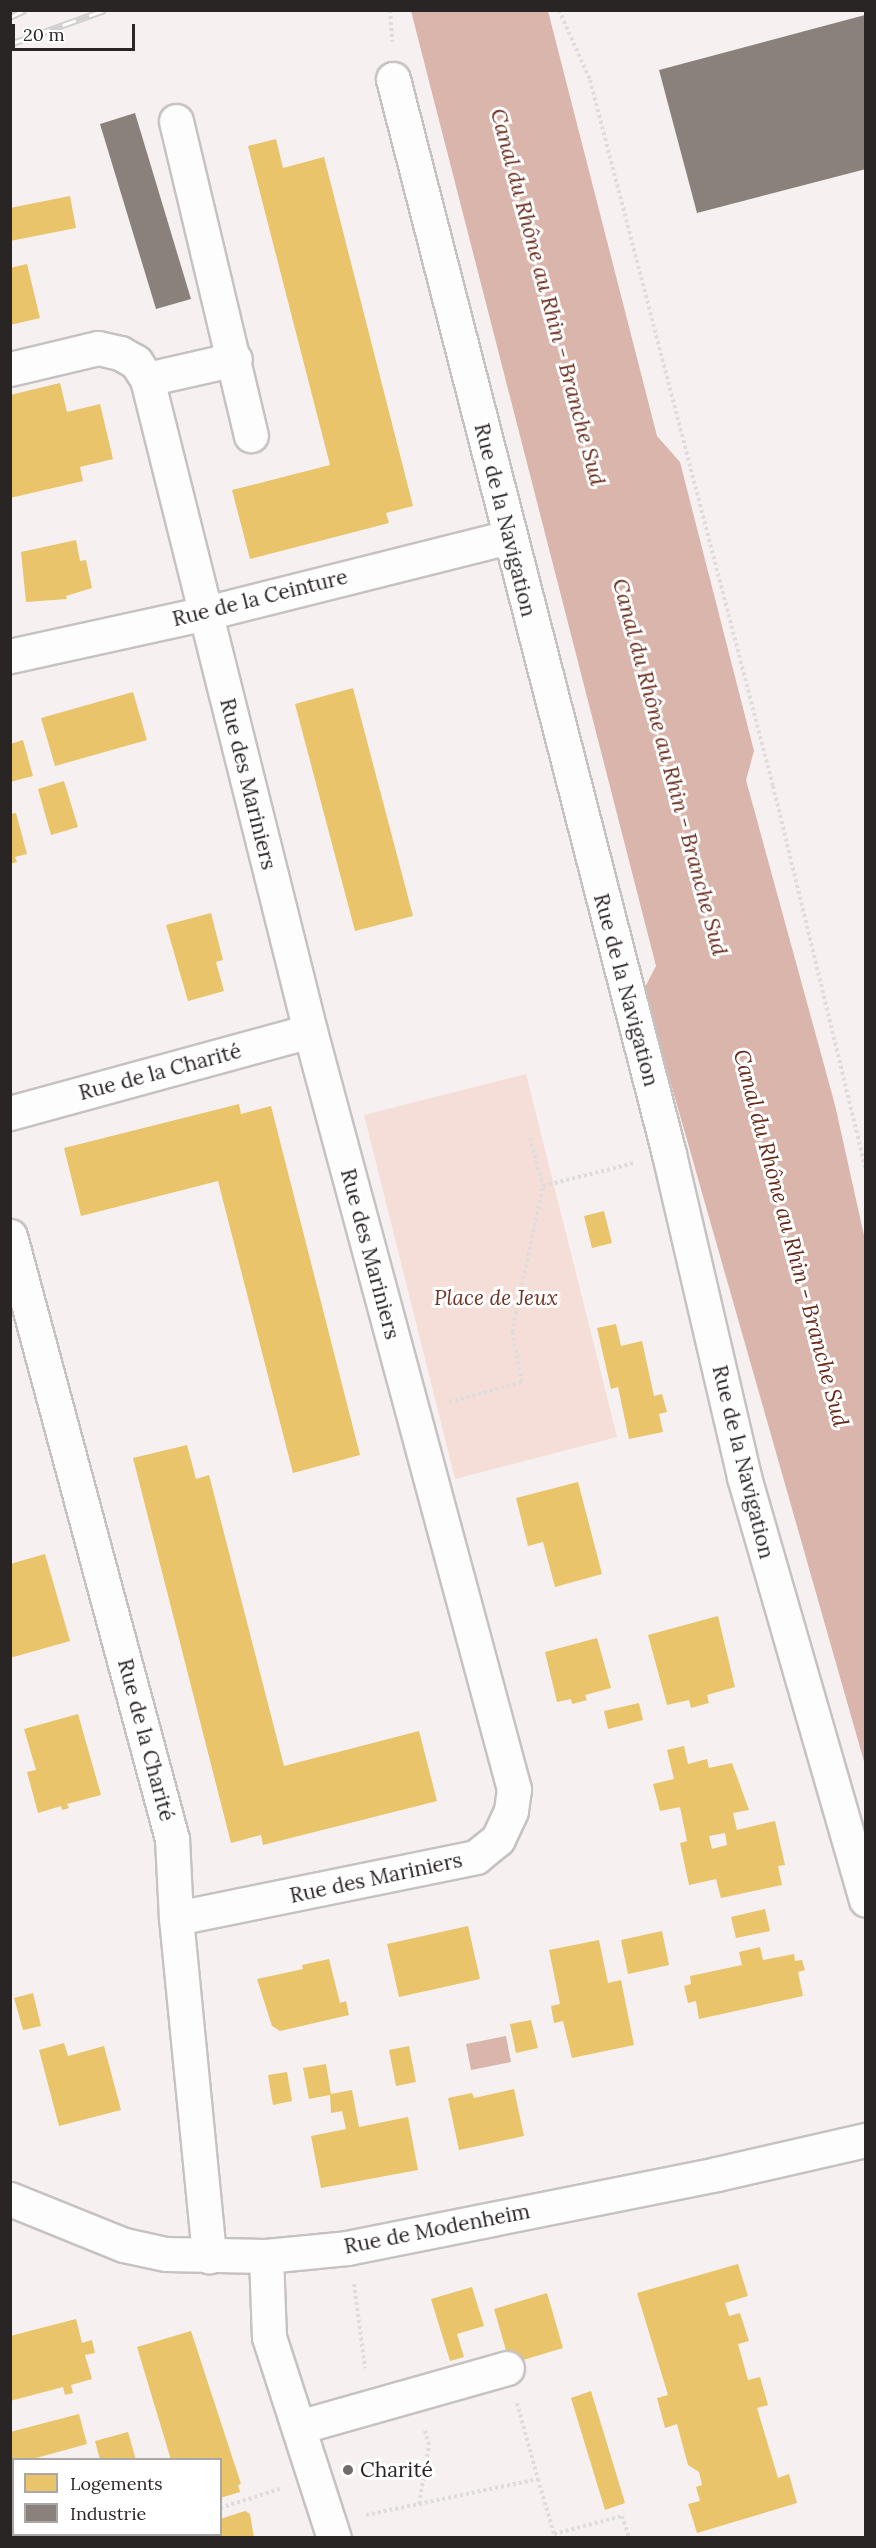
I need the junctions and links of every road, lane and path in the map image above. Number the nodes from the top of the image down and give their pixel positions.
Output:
1 (559, 10) edge
2 (393, 79) dead end
3 (176, 121) dead end
4 (235, 359) junction
5 (10, 369) edge
6 (147, 379) junction
7 (251, 435) dead end
8 (509, 537) junction
9 (206, 613) junction
10 (10, 656) edge
11 (310, 1031) junction
12 (10, 1113) edge
13 (530, 1138) dead end
14 (669, 1154) junction
15 (866, 1170) edge
16 (543, 1186) junction
17 (10, 1236) edge
18 (437, 1406) dead end
19 (866, 1900) edge
20 (176, 1918) junction
21 (866, 2140) edge
22 (10, 2199) edge
23 (209, 2256) junction
24 (266, 2256) junction
25 (353, 2274) dead end
26 (507, 2368) joint
27 (414, 2393) junction
28 (375, 2404) junction
29 (299, 2427) junction
30 (317, 2477) junction
31 (538, 2479) junction
32 (419, 2504) junction
33 (222, 2507) edge
34 (332, 2530) edge
35 (629, 2538) edge

1 - 15 path
2 - 8 street, Rue de la Navigation
3 - 4 street
4 - 6 street
4 - 7 street
5 - 6 street, Rue des Mariniers
6 - 9 street, Rue des Mariniers
8 - 9 street, Rue de la Ceinture
8 - 14 street, Rue de la Navigation
9 - 10 street, Rue de la Ceinture
9 - 11 street, Rue des Mariniers
11 - 12 street, Rue de la Charité
11 - 20 street, Rue des Mariniers
13 - 16 path
14 - 16 path
14 - 19 street, Rue de la Navigation
16 - 18 path
17 - 20 street, Rue de la Charité
20 - 23 street, Rue de la Charité
21 - 24 street, Rue de Modenheim
22 - 23 street, Rue de Modenheim
23 - 24 street, Rue de Modenheim
24 - 29 street
25 - 28 path
26 - 27 street
26 - 31 path
27 - 28 street
27 - 32 path
28 - 29 street
29 - 30 street
30 - 33 path
30 - 34 street
31 - 32 path
31 - 35 path
32 - 34 path

